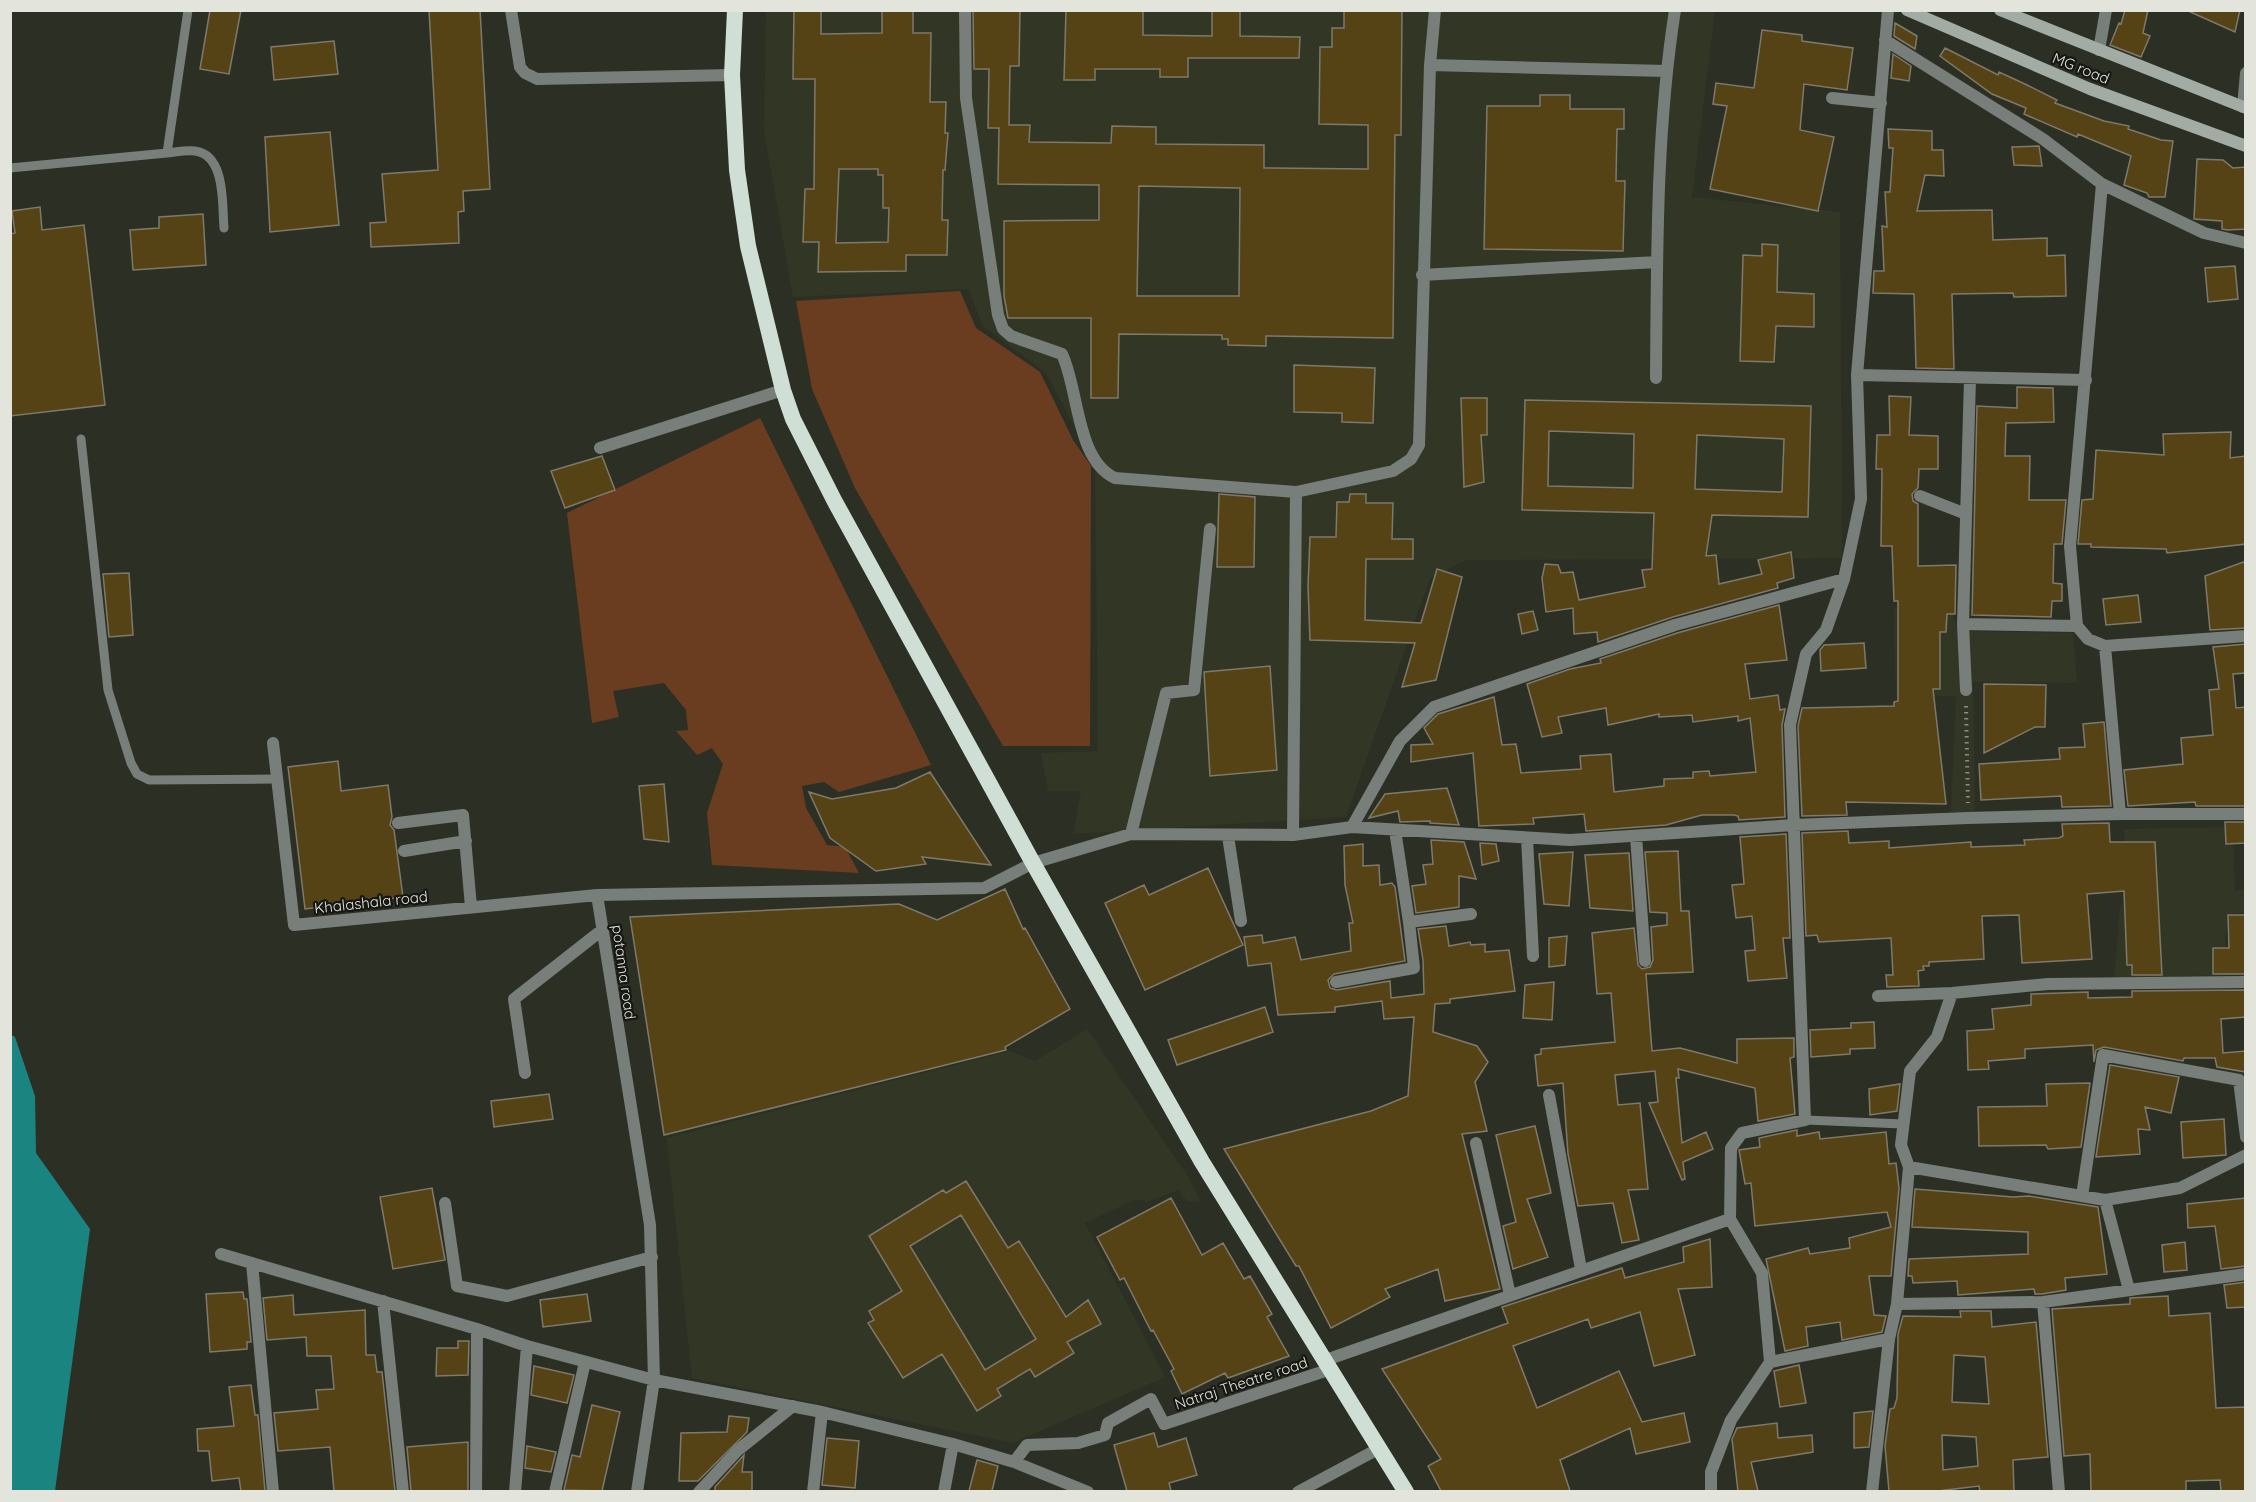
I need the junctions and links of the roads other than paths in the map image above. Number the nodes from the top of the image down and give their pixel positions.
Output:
1 (188, 10) edge
2 (511, 10) edge
3 (735, 10) edge
4 (965, 10) edge
5 (1435, 10) edge
6 (1675, 10) edge
7 (1888, 10) edge
8 (1907, 10) edge
9 (2000, 10) edge
10 (2106, 10) edge
11 (1885, 40) junction
12 (2099, 50) junction
13 (1430, 65) junction
14 (1666, 71) junction
15 (2246, 73) edge
16 (732, 75) junction
17 (1832, 98) dead end
18 (1881, 103) junction
19 (2244, 107) edge
20 (2246, 146) edge
21 (167, 153) junction
22 (10, 168) edge
23 (2102, 184) junction
24 (224, 228) dead end
25 (2246, 243) edge
26 (1657, 262) junction
27 (1422, 275) junction
28 (1857, 375) junction
29 (1656, 378) dead end
30 (1970, 379) junction
31 (2086, 380) junction
32 (783, 390) junction
33 (81, 439) dead end
34 (600, 448) dead end
35 (1296, 492) junction
36 (1920, 496) dead end
37 (1966, 514) junction
38 (1210, 529) dead end
39 (1844, 579) junction
40 (1963, 624) junction
41 (2077, 626) junction
42 (2246, 636) edge
43 (2105, 646) junction
44 (1966, 690) road end
45 (273, 743) dead end
46 (278, 779) junction
47 (2120, 814) junction
48 (2246, 814) edge
49 (398, 823) dead end
50 (1794, 825) junction
51 (1352, 827) junction
52 (1395, 830) junction
53 (1131, 834) junction
54 (1293, 835) junction
55 (1228, 836) junction
56 (1636, 836) junction
57 (1527, 837) junction
58 (466, 841) junction
59 (404, 850) dead end
60 (1033, 863) junction
61 (597, 895) junction
62 (471, 907) junction
63 (1471, 914) dead end
64 (1241, 921) dead end
65 (1409, 922) junction
66 (602, 930) junction
67 (1533, 956) dead end
68 (1645, 961) dead end
69 (1336, 982) dead end
70 (2246, 982) edge
71 (1952, 993) junction
72 (1878, 996) dead end
73 (525, 1073) dead end
74 (1549, 1095) dead end
75 (1805, 1120) junction
76 (1904, 1124) junction
77 (2246, 1137) edge
78 (1476, 1143) dead end
79 (2246, 1155) edge
80 (1909, 1167) junction
81 (2082, 1196) junction
82 (2105, 1200) junction
83 (445, 1203) dead end
84 (1730, 1219) junction
85 (221, 1254) dead end
86 (652, 1257) junction
87 (252, 1263) junction
88 (1581, 1269) junction
89 (2246, 1274) edge
90 (2129, 1290) junction
91 (1510, 1295) junction
92 (383, 1301) junction
93 (2043, 1302) junction
94 (1897, 1304) junction
95 (477, 1329) junction
96 (1889, 1339) junction
97 (526, 1346) junction
98 (585, 1362) junction
99 (1770, 1362) junction
100 (1326, 1366) junction
101 (654, 1380) junction
102 (793, 1406) junction
103 (822, 1412) junction
104 (952, 1443) junction
105 (1378, 1449) junction
106 (1014, 1462) junction
107 (273, 1491) edge
108 (403, 1491) edge
109 (476, 1491) edge
110 (515, 1491) edge
111 (555, 1491) edge
112 (637, 1491) edge
113 (699, 1491) edge
114 (813, 1491) edge
115 (944, 1491) edge
116 (1088, 1491) edge
117 (1298, 1491) edge
118 (1406, 1491) edge
119 (1712, 1491) edge
120 (1872, 1491) edge
121 (2059, 1491) edge

1 - 21 lane
2 - 16 street
3 - 16 highway
4 - 35 street
5 - 13 street
6 - 14 street
7 - 11 street
8 - 20 main road, MG road
9 - 12 main road, MG road
10 - 12 street
11 - 18 street
11 - 23 street
12 - 19 main road, MG road
13 - 14 street
13 - 27 street
14 - 26 street
15 - 19 street
16 - 32 highway
17 - 18 street
18 - 28 street
21 - 22 lane
21 - 24 lane
23 - 25 street
23 - 31 street
26 - 27 street
26 - 29 street
27 - 35 street
28 - 30 street
28 - 39 street
30 - 31 street
30 - 37 street
31 - 41 street
32 - 34 street
32 - 60 highway
33 - 46 lane
35 - 54 street
36 - 37 street
37 - 40 street
38 - 53 street
39 - 50 street
39 - 51 street
40 - 41 street
40 - 44 street
41 - 43 street
42 - 43 street
43 - 47 street
45 - 46 street, Khalashala road
46 - 62 street, Khalashala road
47 - 48 street
47 - 50 street
49 - 58 street
50 - 56 street
50 - 75 street
51 - 52 street
51 - 54 street
52 - 57 street
52 - 65 street
53 - 55 street
53 - 60 street
54 - 55 street
55 - 64 street
56 - 57 street
56 - 68 street
57 - 67 street
58 - 59 street
58 - 62 street
60 - 61 street
60 - 100 highway
61 - 62 street, Khalashala road
61 - 66 street, potanna road
63 - 65 street
65 - 69 street
66 - 73 street
66 - 86 street, potanna road
70 - 71 street
71 - 72 street
71 - 76 street
74 - 88 street
75 - 76 lane
75 - 84 street
76 - 80 street
77 - 81 street
78 - 91 street
79 - 82 street
80 - 81 street
80 - 94 street
81 - 82 street
82 - 90 street
83 - 86 street
84 - 88 street, Natraj Theatre road
84 - 99 street
85 - 87 street
86 - 101 street, potanna road
87 - 92 street
87 - 107 street
88 - 91 street, Natraj Theatre road
89 - 90 street
90 - 93 street
91 - 100 street, Natraj Theatre road
92 - 95 street
92 - 108 street
93 - 94 street
93 - 121 street
94 - 96 street
95 - 97 street
95 - 109 street
96 - 99 street
96 - 120 street
97 - 98 street
97 - 110 street
98 - 101 street
98 - 111 street
99 - 119 street
100 - 105 highway
100 - 106 street, Natraj Theatre road
101 - 102 street
101 - 112 street, potanna road
102 - 103 street
102 - 113 street
103 - 104 street
103 - 114 street
104 - 106 street
104 - 115 street
105 - 117 street
105 - 118 highway
106 - 116 street

